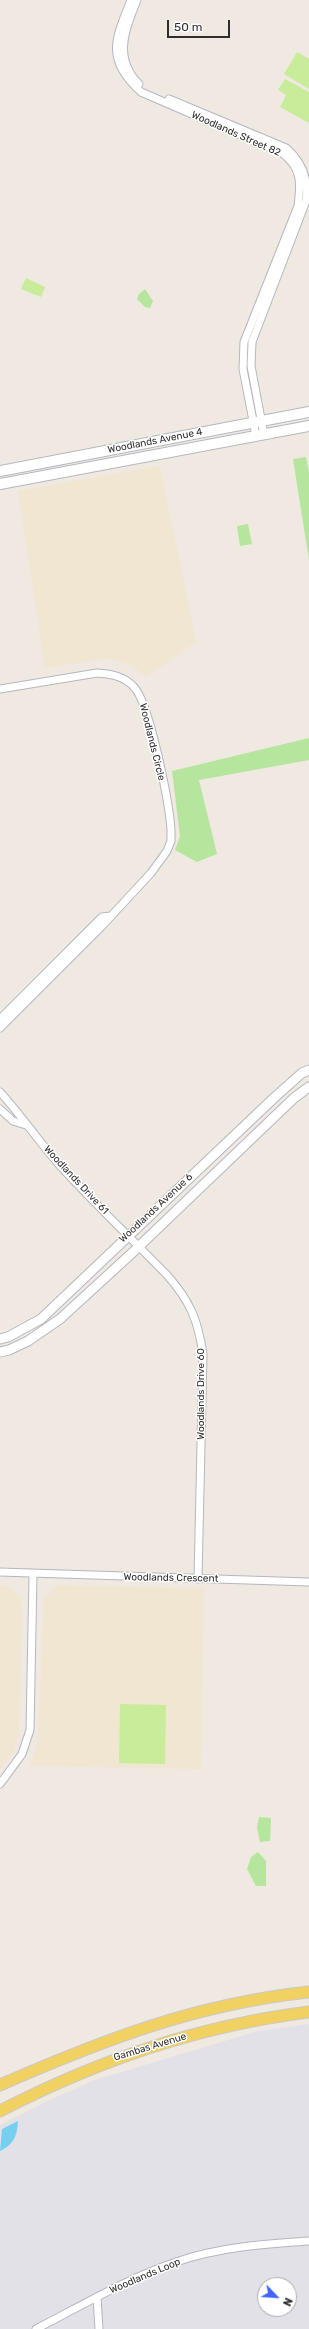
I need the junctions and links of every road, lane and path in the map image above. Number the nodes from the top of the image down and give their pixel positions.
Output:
1 (131, 0) edge
2 (137, 0) edge
3 (205, 117) junction
4 (309, 412) edge
5 (258, 422) junction
6 (309, 426) edge
7 (260, 435) junction
8 (0, 471) edge
9 (0, 484) edge
10 (0, 689) edge
11 (110, 916) junction
12 (0, 1019) edge
13 (0, 1028) edge
14 (309, 1070) edge
15 (309, 1087) edge
16 (0, 1092) edge
17 (0, 1109) edge
18 (26, 1125) junction
19 (127, 1235) junction
20 (139, 1246) junction
21 (0, 1339) edge
22 (0, 1352) edge
23 (0, 1572) edge
24 (32, 1575) junction
25 (198, 1579) junction
26 (309, 1582) edge
27 (1, 1780) edge
28 (309, 1992) edge
29 (309, 2012) edge
30 (0, 2085) edge
31 (0, 2111) edge
32 (309, 2241) edge
33 (97, 2298) junction
34 (36, 2329) edge
35 (99, 2329) edge

1 - 3 street, Woodlands Street 82
2 - 3 street, Woodlands Street 82
3 - 5 street, Woodlands Street 82
4 - 5 main road, Woodlands Avenue 4
5 - 7 street, Woodlands Street 82
5 - 8 main road, Woodlands Avenue 4
6 - 7 main road, Woodlands Avenue 4
7 - 9 main road, Woodlands Avenue 4
10 - 11 street, Woodlands Circle
11 - 12 street, Woodlands Circle
11 - 13 street, Woodlands Circle
14 - 19 street, Woodlands Avenue 6
15 - 20 street, Woodlands Avenue 6
16 - 18 street, Woodlands Drive 61
17 - 18 street, Woodlands Drive 61
18 - 19 street, Woodlands Drive 61
19 - 20 street, Woodlands Drive 60
19 - 21 street, Woodlands Avenue 6
20 - 22 street, Woodlands Avenue 6
20 - 25 street, Woodlands Drive 60
23 - 24 street, Woodlands Crescent
24 - 25 street, Woodlands Crescent
24 - 27 street
25 - 26 street, Woodlands Crescent
28 - 30 main road, Gambas Avenue
29 - 31 main road, Gambas Avenue
32 - 33 street, Woodlands Loop
33 - 34 street, Woodlands Loop
33 - 35 street

